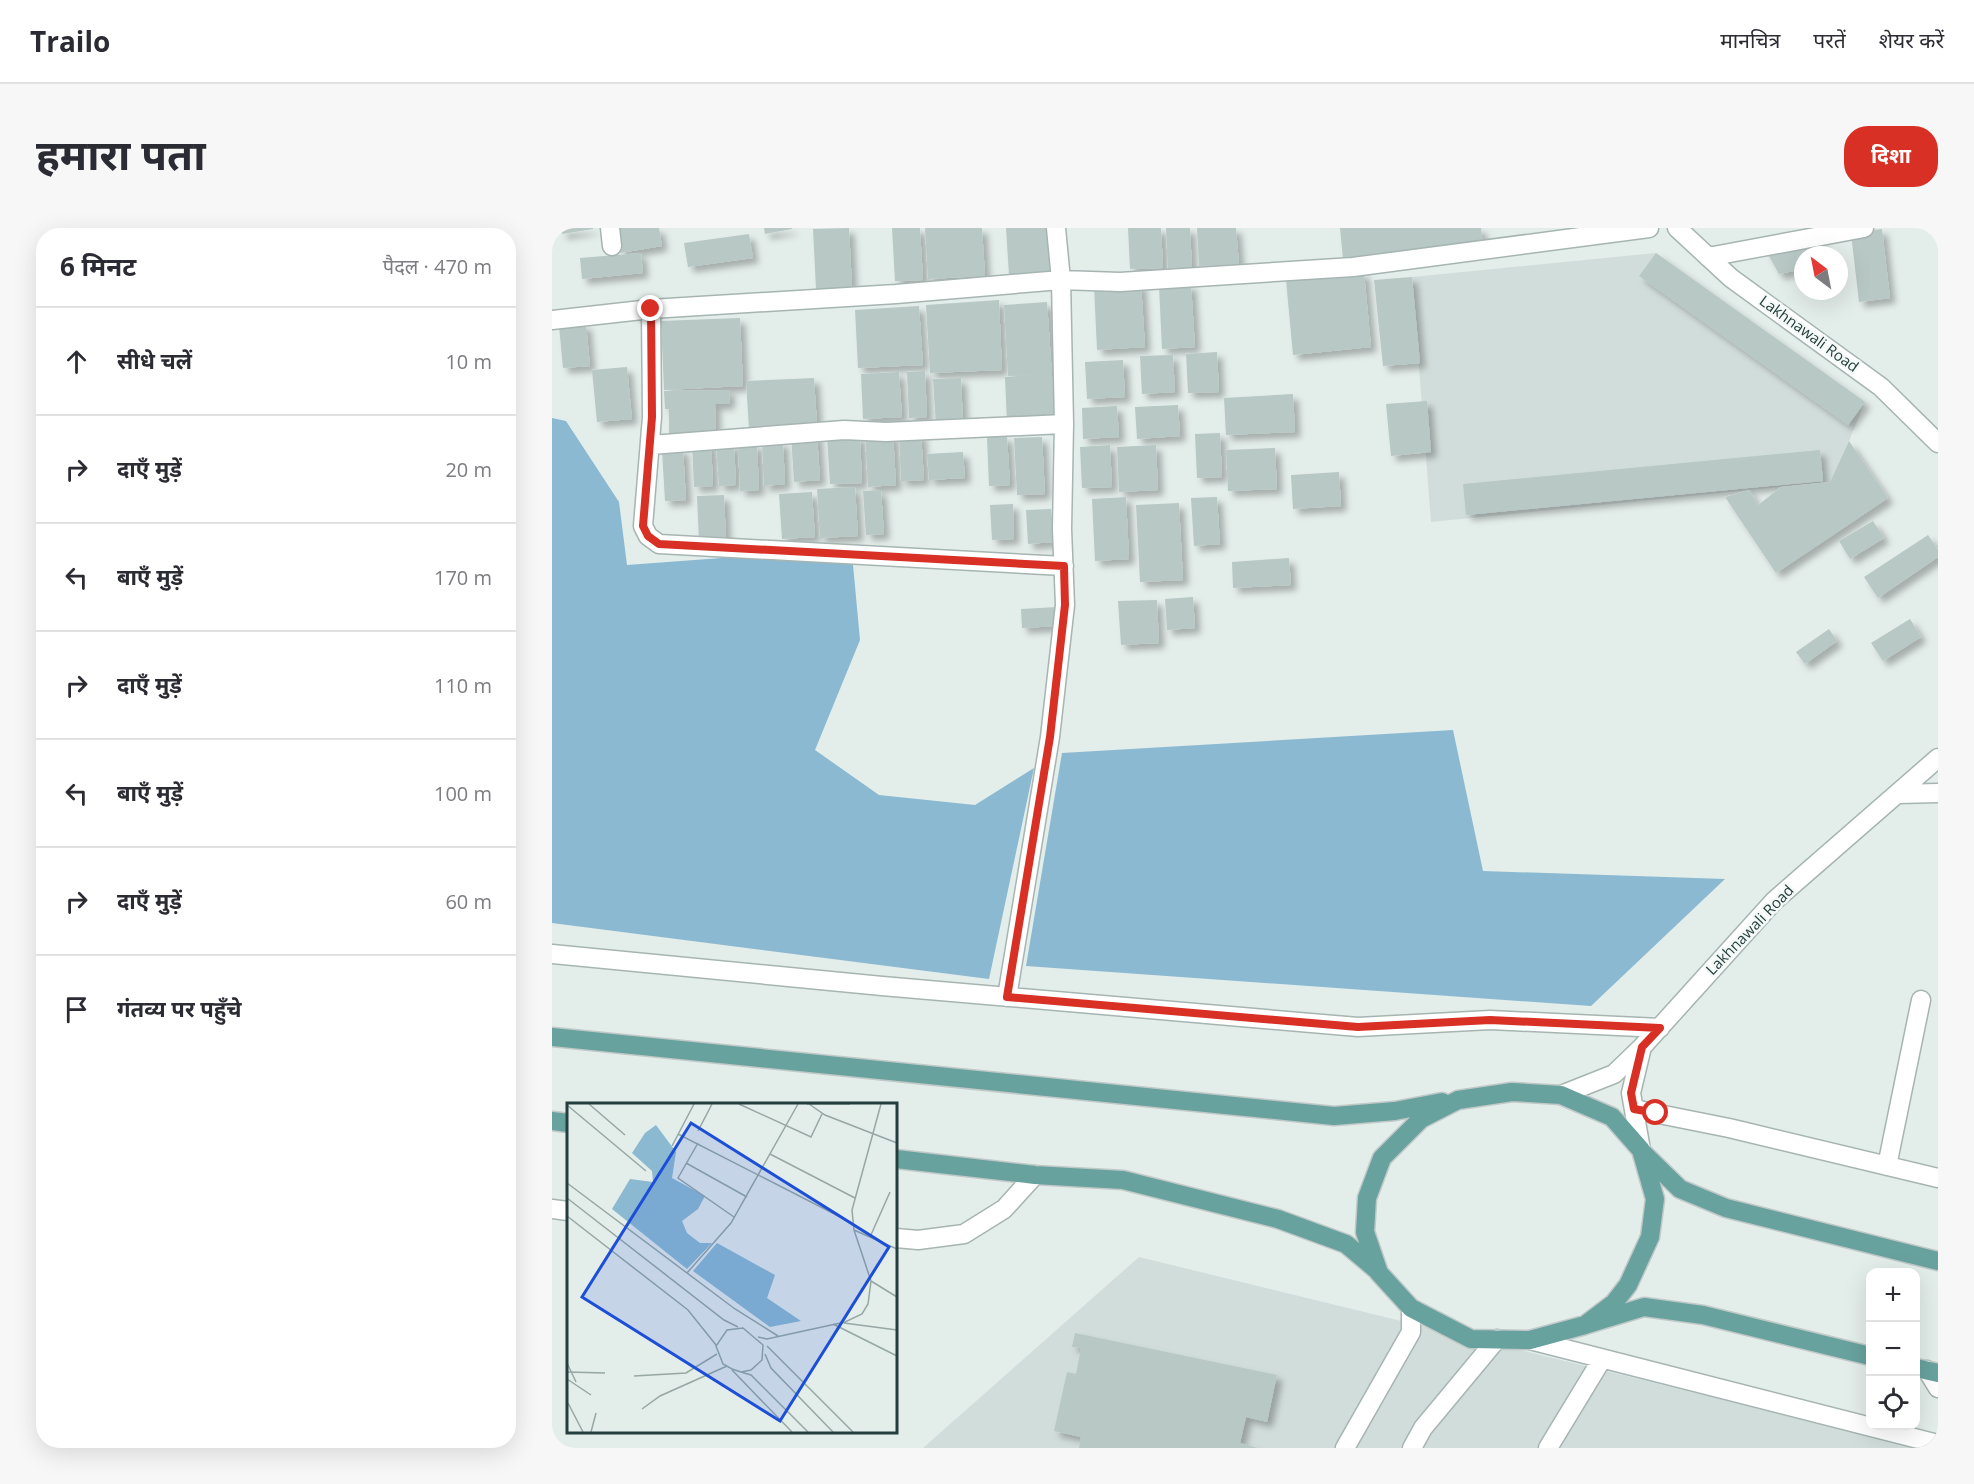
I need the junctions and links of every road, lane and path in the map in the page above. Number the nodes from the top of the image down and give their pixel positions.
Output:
1 (1056, 228) edge
2 (1649, 228) edge
3 (1677, 228) edge
4 (1864, 228) edge
5 (1807, 233) edge
6 (1708, 257) junction
7 (1061, 280) junction
8 (651, 309) junction
9 (552, 320) edge
10 (1064, 424) junction
11 (1938, 443) edge
12 (651, 445) junction
13 (1064, 566) junction
14 (1936, 760) edge
15 (1938, 793) edge
16 (1897, 794) junction
17 (552, 954) edge
18 (1007, 997) junction
19 (1921, 1000) dead end
20 (1660, 1028) junction
21 (552, 1037) edge
22 (1642, 1047) junction
23 (1561, 1095) junction
24 (1458, 1100) junction
25 (1634, 1109) junction
26 (552, 1121) edge
27 (567, 1123) edge
28 (1641, 1150) junction
29 (897, 1159) edge
30 (1887, 1166) junction
31 (1035, 1175) junction
32 (1938, 1179) edge
33 (552, 1209) edge
34 (567, 1211) edge
35 (897, 1238) edge
36 (1938, 1261) edge
37 (1379, 1273) junction
38 (1411, 1308) junction
39 (1585, 1325) junction
40 (1497, 1340) junction
41 (1530, 1340) junction
42 (1866, 1355) edge
43 (1602, 1359) junction
44 (1927, 1370) edge
45 (1938, 1388) edge
46 (1938, 1444) edge
47 (1345, 1448) edge
48 (1412, 1448) edge
49 (1548, 1448) edge

1 - 7 street
2 - 7 street
3 - 6 street, Lakhnawali Road
4 - 5 street
5 - 6 street
6 - 11 street, Lakhnawali Road
7 - 8 street
7 - 10 street
8 - 9 street
8 - 12 street
10 - 12 street
10 - 13 street
12 - 13 street
13 - 18 street
14 - 16 street, Lakhnawali Road
15 - 16 street
16 - 20 street, Lakhnawali Road
17 - 18 street
18 - 20 street
19 - 30 street
20 - 22 street, Lakhnawali Road
21 - 24 main road
22 - 23 street, Lakhnawali Road
22 - 25 street
23 - 24 main road
23 - 28 main road
24 - 37 main road
25 - 28 street
25 - 30 street
26 - 27 main road
28 - 36 main road
28 - 39 main road
29 - 31 main road
30 - 32 street
31 - 35 street
31 - 37 main road
33 - 34 street
37 - 38 main road
38 - 40 main road
38 - 47 street
39 - 41 main road
39 - 42 main road
40 - 41 main road
40 - 48 street
41 - 43 street
43 - 46 street
43 - 49 street
44 - 45 street

